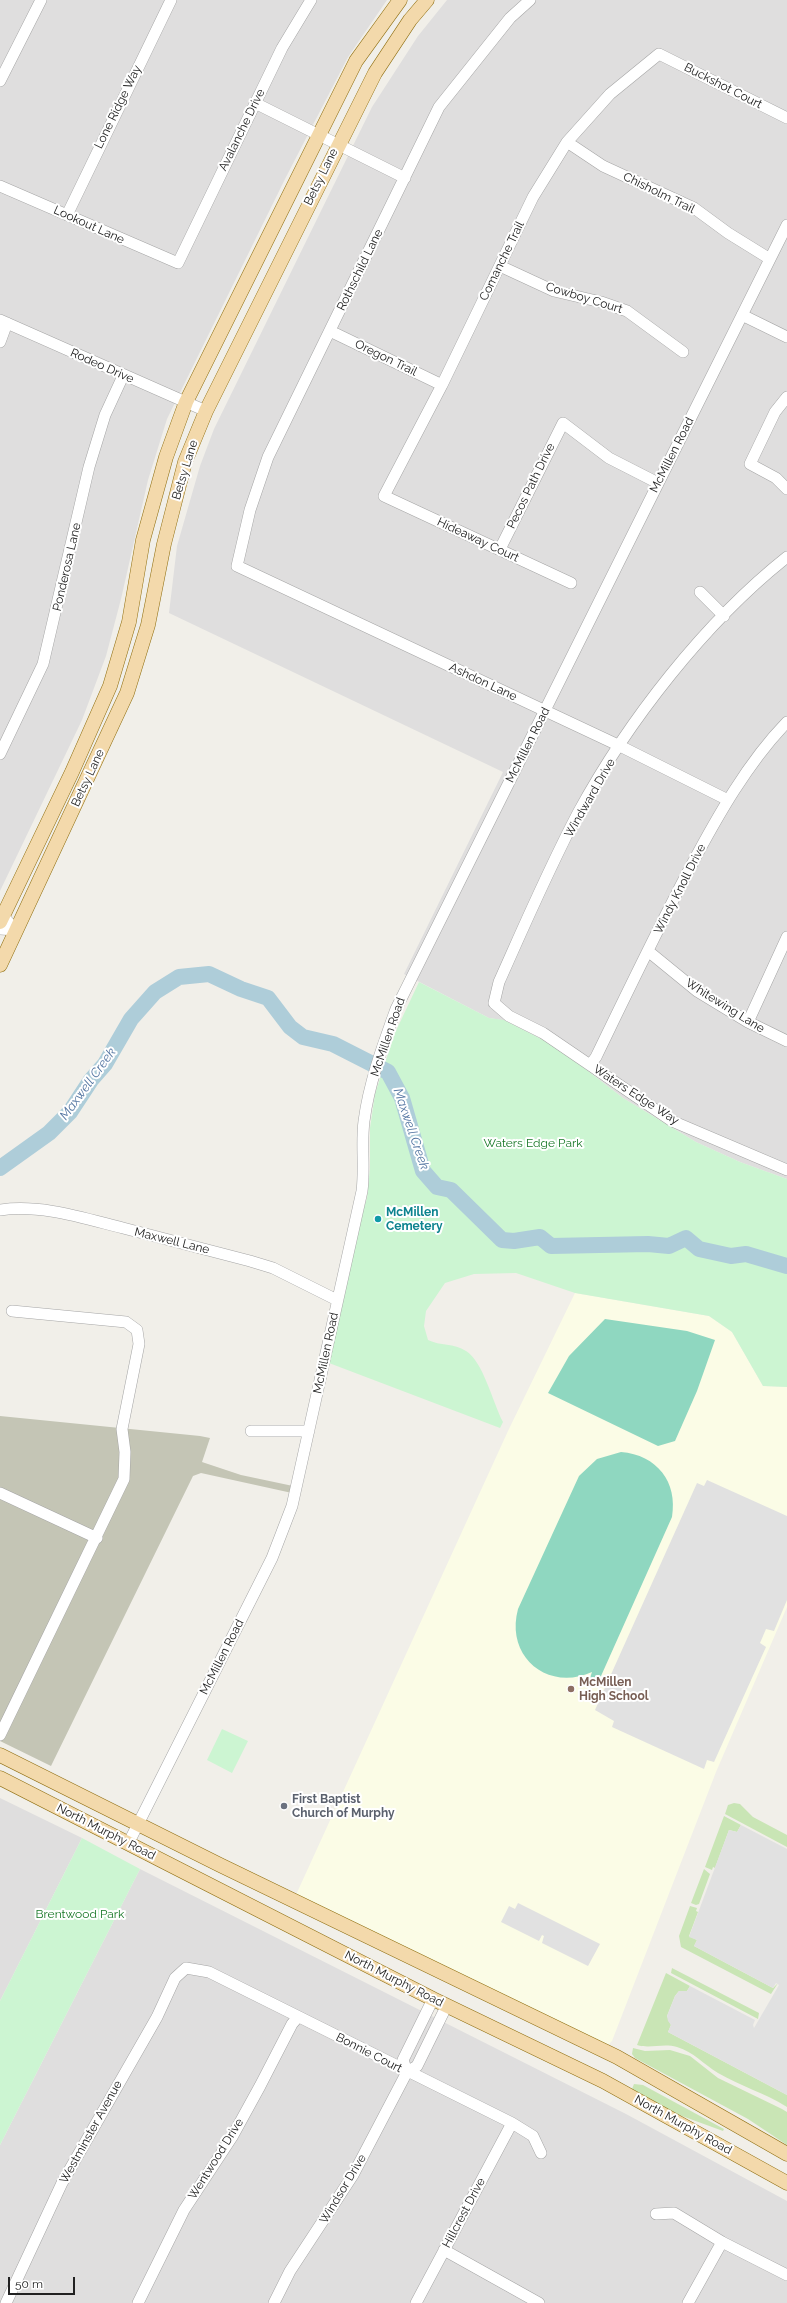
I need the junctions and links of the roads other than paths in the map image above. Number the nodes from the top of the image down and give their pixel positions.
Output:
1 (41, 0) edge
2 (171, 0) edge
3 (311, 0) edge
4 (400, 0) edge
5 (427, 0) edge
6 (530, 0) edge
7 (658, 54) joint
8 (0, 81) edge
9 (255, 103) junction
10 (787, 118) edge
11 (318, 135) junction
12 (567, 142) junction
13 (337, 144) junction
14 (405, 178) junction
15 (0, 186) edge
16 (67, 215) junction
17 (787, 225) edge
18 (770, 259) junction
19 (178, 264) joint
20 (500, 266) junction
21 (742, 315) junction
22 (4, 321) edge
23 (330, 331) junction
24 (787, 337) edge
25 (0, 342) edge
26 (683, 352) dead end
27 (124, 376) junction
28 (442, 385) junction
29 (787, 397) edge
30 (186, 402) junction
31 (206, 411) junction
32 (658, 483) junction
33 (787, 489) edge
34 (384, 496) joint
35 (500, 550) junction
36 (787, 557) edge
37 (237, 566) joint
38 (571, 583) dead end
39 (700, 592) dead end
40 (724, 616) junction
41 (545, 711) junction
42 (787, 722) edge
43 (620, 746) junction
44 (0, 754) edge
45 (728, 800) junction
46 (1, 917) edge
47 (0, 929) edge
48 (16, 930) junction
49 (787, 937) edge
50 (648, 951) junction
51 (0, 965) edge
52 (494, 1003) joint
53 (748, 1022) junction
54 (787, 1041) edge
55 (590, 1065) junction
56 (787, 1170) edge
57 (0, 1210) edge
58 (337, 1300) junction
59 (12, 1311) dead end
60 (251, 1430) dead end
61 (309, 1431) junction
62 (0, 1493) edge
63 (97, 1538) junction
64 (0, 1735) edge
65 (0, 1755) edge
66 (0, 1778) edge
67 (138, 1824) junction
68 (128, 1844) junction
69 (186, 1968) joint
70 (433, 1999) junction
71 (447, 2005) junction
72 (298, 2017) junction
73 (407, 2072) junction
74 (512, 2123) junction
75 (541, 2153) dead end
76 (787, 2154) edge
77 (787, 2183) edge
78 (656, 2214) dead end
79 (722, 2242) junction
80 (444, 2250) junction
81 (787, 2275) edge
82 (6, 2303) edge
83 (138, 2303) edge
84 (274, 2303) edge
85 (416, 2303) edge
86 (540, 2303) edge
87 (688, 2303) edge

1 - 8 street
2 - 16 street, Lone Ridge Way
3 - 9 street, Avalanche Drive
4 - 11 main road, Betsy Lane
5 - 13 main road, Betsy Lane
6 - 14 street, Rothschild Lane
7 - 10 street, Buckshot Court
7 - 12 street, Comanche Trail
9 - 11 street
9 - 19 street, Avalanche Drive
11 - 13 street
11 - 30 main road, Betsy Lane
12 - 18 street, Chisholm Trail
12 - 20 street, Comanche Trail
13 - 14 street
13 - 31 main road, Betsy Lane
14 - 23 street, Rothschild Lane
15 - 16 street, Lookout Lane
16 - 19 street, Lookout Lane
17 - 18 street, McMillen Road
18 - 21 street, McMillen Road
20 - 26 street, Cowboy Court
20 - 28 street, Comanche Trail
21 - 24 street
21 - 32 street, McMillen Road
22 - 25 street
22 - 27 street, Rodeo Drive
23 - 28 street, Oregon Trail
23 - 37 street, Rothschild Lane
27 - 30 street, Rodeo Drive
27 - 44 street, Ponderosa Lane
28 - 34 street, Comanche Trail
29 - 33 street
30 - 31 street, Rodeo Drive
30 - 46 main road, Betsy Lane
31 - 48 main road, Betsy Lane
32 - 35 street, Pecos Path Drive
32 - 41 street, McMillen Road
34 - 35 street, Hideaway Court
35 - 38 street, Hideaway Court
36 - 40 street, Windward Drive
37 - 41 street, Ashdon Lane
39 - 40 street
40 - 43 street, Windward Drive
41 - 43 street, Ashdon Lane
41 - 58 street, McMillen Road
42 - 45 street, Windy Knoll Drive
43 - 45 street, Ashdon Lane
43 - 52 street, Windward Drive
45 - 50 street, Windy Knoll Drive
46 - 48 street
47 - 48 street
48 - 51 main road, Betsy Lane
49 - 53 street
50 - 53 street, Whitewing Lane
50 - 55 street, Windy Knoll Drive
52 - 55 street, Waters Edge Way
53 - 54 street, Whitewing Lane
55 - 56 street, Waters Edge Way
57 - 58 street, Maxwell Lane
58 - 61 street, McMillen Road
59 - 63 street
60 - 61 street
61 - 67 street, McMillen Road
62 - 63 street
63 - 64 street
65 - 67 main road, North Murphy Road
66 - 68 main road, North Murphy Road
67 - 68 street, McMillen Road
67 - 76 main road, North Murphy Road
68 - 70 main road, North Murphy Road
69 - 72 street, Bonnie Court
69 - 82 street, Westminster Avenue
70 - 71 main road, North Murphy Road
70 - 73 street, Windsor Drive
71 - 73 street, Windsor Drive
71 - 77 main road, North Murphy Road
72 - 73 street, Bonnie Court
72 - 83 street, Wentwood Drive
73 - 74 street, Bonnie Court
73 - 84 street, Windsor Drive
74 - 75 street, Bonnie Court
74 - 80 street, Hillcrest Drive
78 - 79 street
79 - 81 street
79 - 87 street
80 - 85 street, Hillcrest Drive
80 - 86 street

